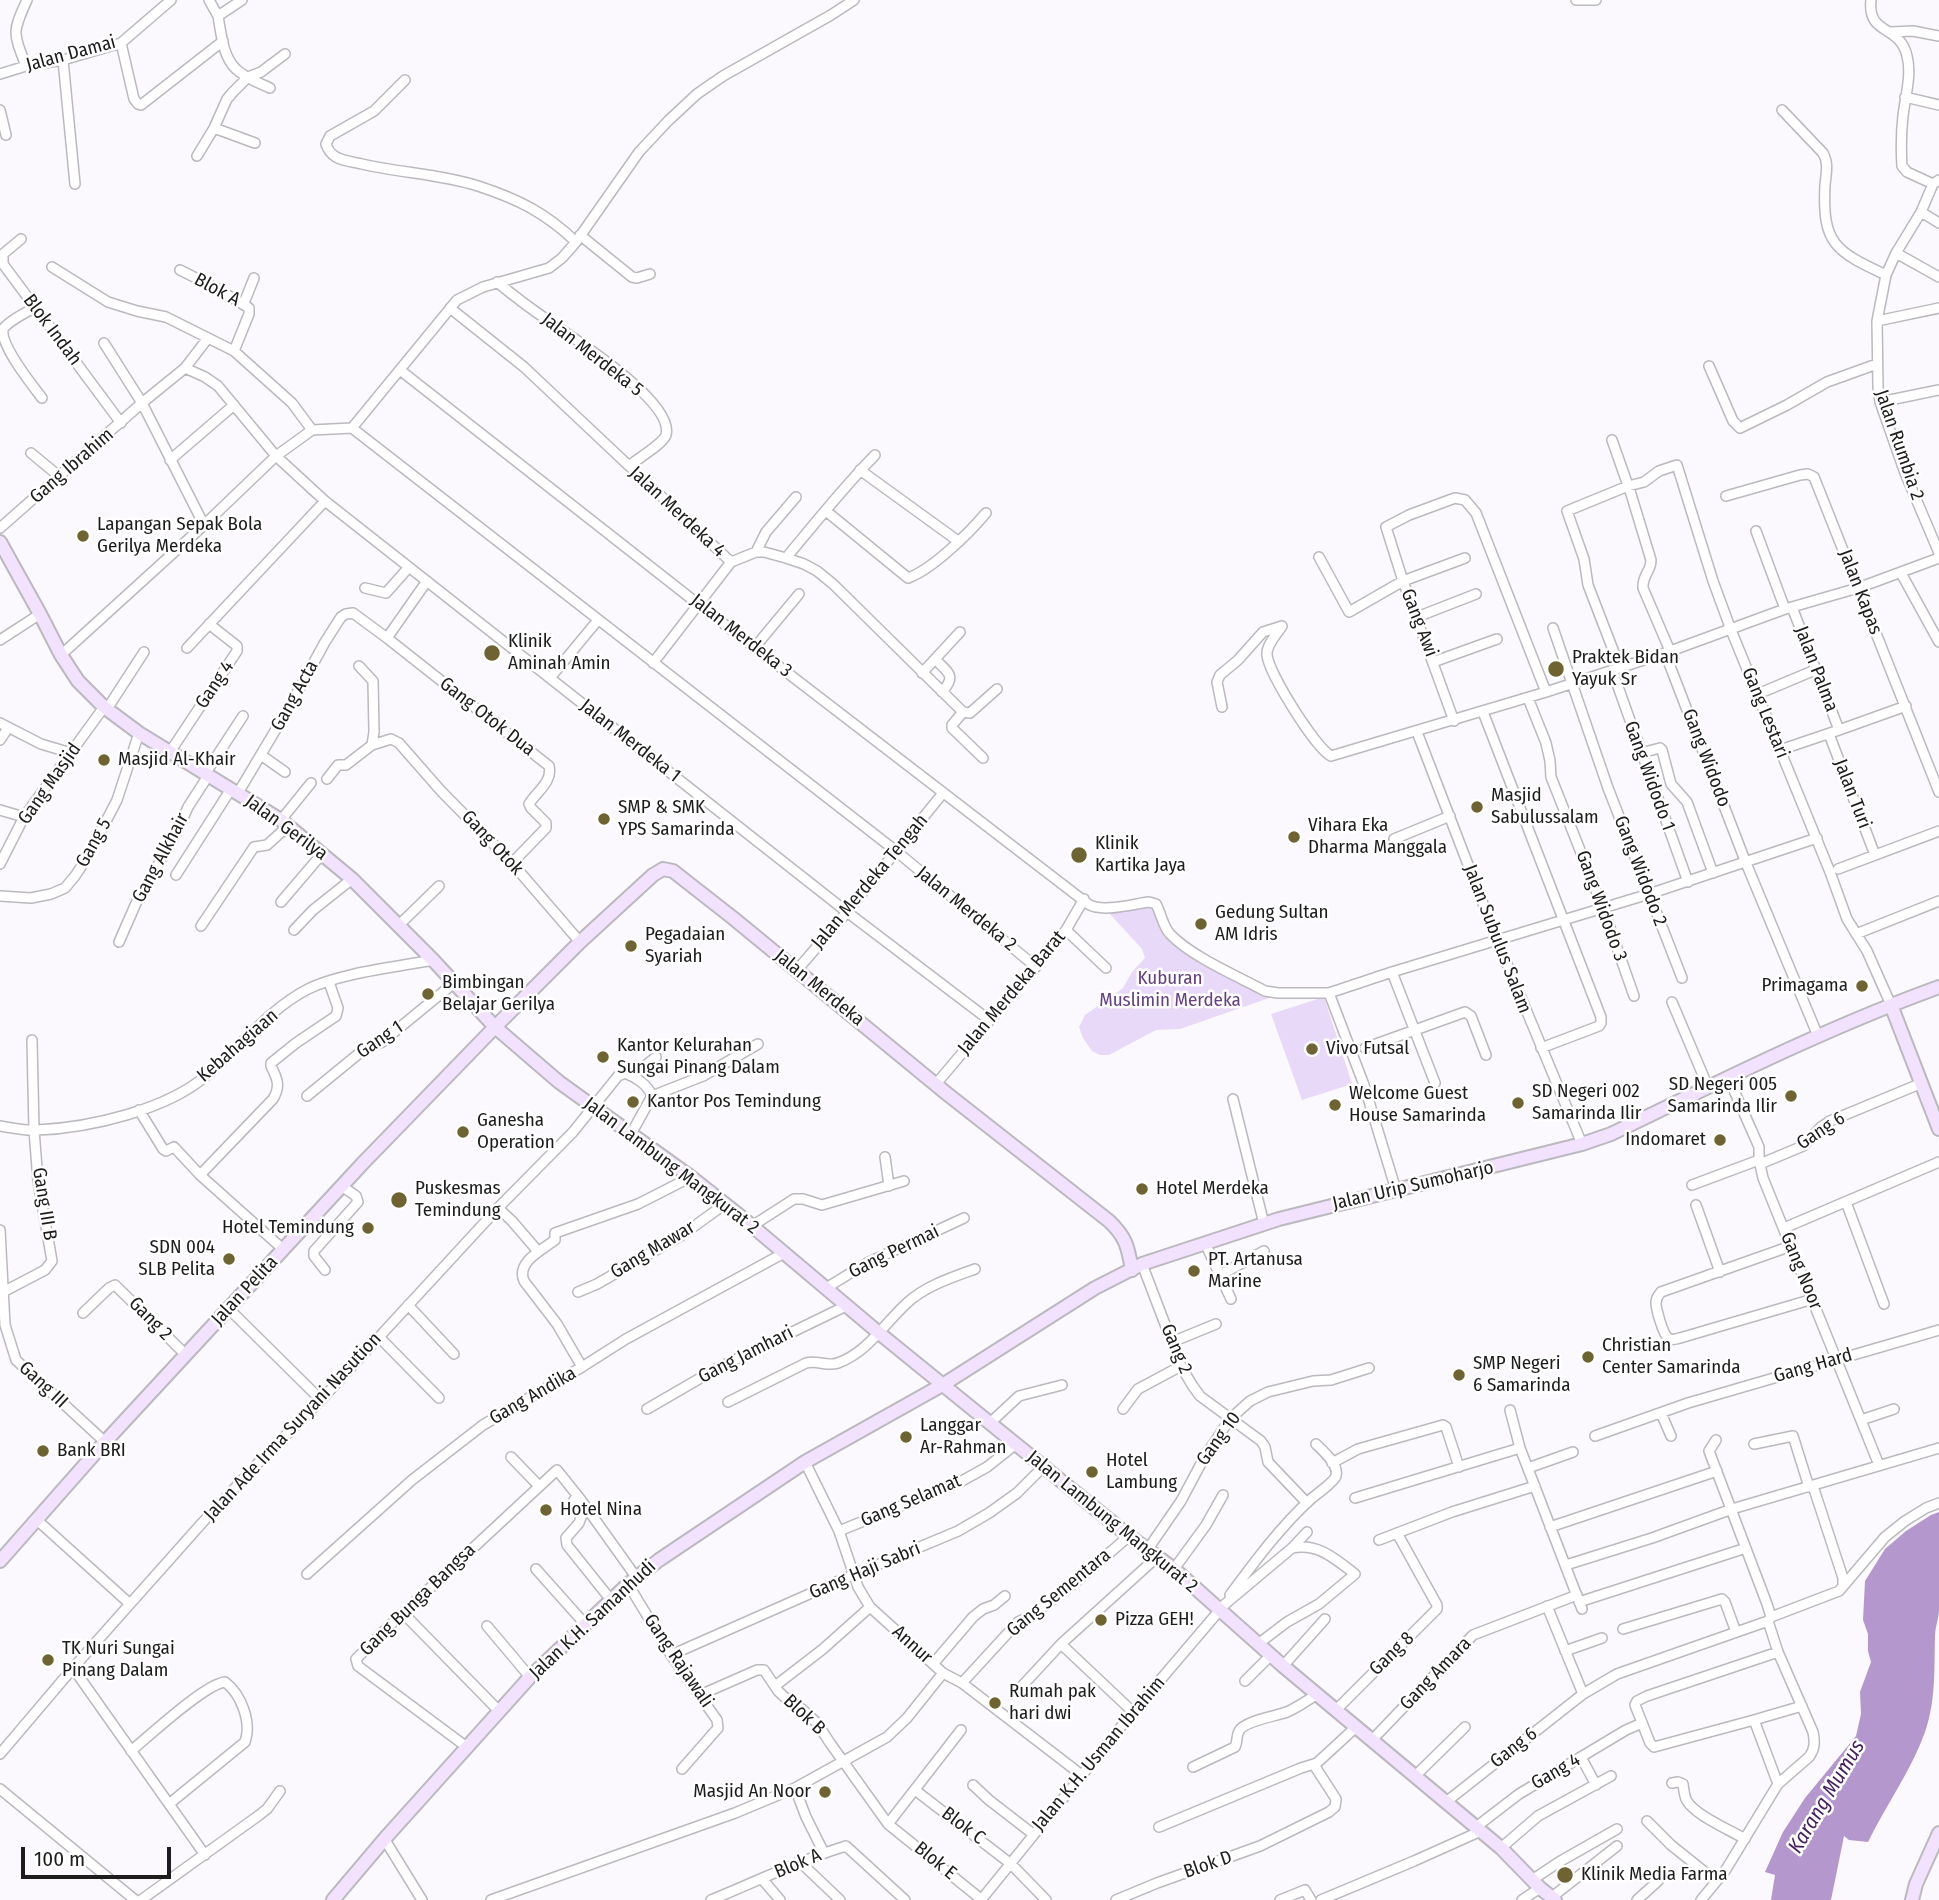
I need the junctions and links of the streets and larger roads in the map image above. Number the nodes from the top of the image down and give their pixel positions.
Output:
1 (27, 0) edge
2 (171, 0) edge
3 (209, 0) edge
4 (242, 0) edge
5 (854, 0) edge
6 (1576, 0) edge
7 (1596, 0) edge
8 (1871, 0) edge
9 (218, 16) junction
10 (1891, 32) junction
11 (1939, 36) edge
12 (223, 41) junction
13 (121, 43) junction
14 (285, 54) dead end
15 (63, 60) junction
16 (26, 66) junction
17 (0, 74) edge
18 (248, 78) junction
19 (405, 80) dead end
20 (270, 88) dead end
21 (1906, 97) junction
22 (1939, 106) edge
23 (0, 110) edge
24 (1782, 110) dead end
25 (214, 128) junction
26 (6, 135) dead end
27 (255, 143) dead end
28 (197, 156) dead end
29 (1936, 182) edge
30 (75, 184) dead end
31 (1921, 212) junction
32 (1939, 223) edge
33 (22, 239) dead end
34 (578, 239) junction
35 (1896, 253) junction
36 (52, 267) dead end
37 (180, 270) dead end
38 (650, 274) dead end
39 (1886, 275) junction
40 (1939, 277) edge
41 (254, 278) dead end
42 (497, 282) junction
43 (244, 303) junction
44 (35, 307) junction
45 (450, 308) junction
46 (1939, 309) edge
47 (1877, 321) junction
48 (208, 338) junction
49 (104, 343) dead end
50 (234, 352) junction
51 (1877, 364) junction
52 (1710, 366) dead end
53 (186, 368) junction
54 (400, 370) junction
55 (1939, 390) edge
56 (43, 398) dead end
57 (142, 402) junction
58 (1880, 402) junction
59 (234, 405) junction
60 (121, 423) junction
61 (352, 428) junction
62 (312, 430) junction
63 (1612, 440) dead end
64 (31, 453) dead end
65 (875, 455) dead end
66 (276, 456) junction
67 (170, 460) junction
68 (629, 466) junction
69 (860, 470) junction
70 (60, 477) junction
71 (1628, 486) junction
72 (1726, 496) dead end
73 (796, 497) dead end
74 (325, 501) junction
75 (826, 511) junction
76 (986, 513) dead end
77 (204, 525) junction
78 (0, 528) edge
79 (1756, 531) dead end
80 (958, 541) junction
81 (0, 542) edge
82 (756, 552) junction
83 (1939, 556) edge
84 (1319, 557) dead end
85 (786, 558) junction
86 (1465, 558) dead end
87 (731, 562) junction
88 (408, 567) junction
89 (1901, 573) junction
90 (426, 581) junction
91 (1403, 581) junction
92 (365, 588) dead end
93 (1858, 588) junction
94 (799, 594) dead end
95 (1476, 594) dead end
96 (698, 604) junction
97 (1789, 608) junction
98 (40, 614) junction
99 (360, 617) joint
100 (1417, 617) junction
101 (598, 621) junction
102 (209, 624) junction
103 (1553, 628) dead end
104 (1731, 630) junction
105 (960, 632) dead end
106 (387, 638) junction
107 (1497, 639) dead end
108 (0, 640) edge
109 (1939, 642) edge
110 (755, 647) junction
111 (187, 648) dead end
112 (144, 652) dead end
113 (1668, 652) junction
114 (61, 655) junction
115 (934, 659) junction
116 (1433, 662) junction
117 (653, 663) junction
118 (359, 666) dead end
119 (1616, 669) junction
120 (1815, 670) junction
121 (922, 673) junction
122 (550, 678) junction
123 (1572, 684) junction
124 (997, 689) dead end
125 (1765, 691) dead end
126 (942, 692) junction
127 (1546, 692) junction
128 (1528, 698) junction
129 (1906, 706) junction
130 (1222, 707) dead end
131 (106, 708) junction
132 (962, 712) junction
133 (1483, 712) junction
134 (243, 716) dead end
135 (1454, 721) junction
136 (4, 725) edge
137 (1839, 730) junction
138 (1418, 732) junction
139 (139, 733) junction
140 (1829, 734) junction
141 (0, 740) edge
142 (372, 745) junction
143 (1780, 750) junction
144 (170, 752) junction
145 (1641, 752) junction
146 (71, 753) junction
147 (261, 755) junction
148 (983, 758) dead end
149 (285, 772) dead end
150 (206, 775) junction
151 (327, 779) dead end
152 (312, 783) dead end
153 (234, 791) junction
154 (1939, 792) edge
155 (943, 793) junction
156 (0, 810) edge
157 (1450, 816) junction
158 (24, 817) junction
159 (284, 822) junction
160 (1939, 831) edge
161 (1817, 838) junction
162 (1395, 839) dead end
163 (896, 851) junction
164 (322, 854) junction
165 (1875, 855) junction
166 (512, 863) junction
167 (1746, 863) junction
168 (0, 864) edge
169 (1838, 869) dead end
170 (1713, 873) junction
171 (176, 875) dead end
172 (352, 878) junction
173 (1688, 882) junction
174 (439, 886) dead end
175 (1649, 894) junction
176 (0, 897) edge
177 (1084, 899) junction
178 (1939, 901) edge
179 (281, 902) dead end
180 (1603, 908) junction
181 (847, 912) junction
182 (1563, 921) junction
183 (399, 925) junction
184 (201, 926) dead end
185 (295, 930) dead end
186 (1066, 930) junction
187 (1856, 934) junction
188 (1497, 940) junction
189 (118, 942) dead end
190 (580, 942) junction
191 (433, 960) junction
192 (1036, 967) junction
193 (1106, 968) dead end
194 (797, 970) junction
195 (1392, 972) junction
196 (1682, 978) dead end
197 (329, 982) junction
198 (454, 983) junction
199 (1939, 987) edge
200 (1329, 993) junction
201 (1634, 996) dead end
202 (1672, 1002) dead end
203 (1891, 1004) junction
204 (989, 1020) junction
205 (495, 1027) junction
206 (1414, 1029) junction
207 (1818, 1036) junction
208 (32, 1040) dead end
209 (758, 1044) dead end
210 (1366, 1048) dead end
211 (1541, 1048) junction
212 (1486, 1055) dead end
213 (656, 1057) dead end
214 (633, 1076) junction
215 (1728, 1077) junction
216 (1435, 1083) dead end
217 (1922, 1083) junction
218 (936, 1084) junction
219 (1708, 1087) junction
220 (307, 1096) dead end
221 (652, 1096) junction
222 (1233, 1099) dead end
223 (593, 1107) junction
224 (139, 1110) junction
225 (0, 1126) edge
226 (1939, 1129) edge
227 (34, 1130) junction
228 (631, 1134) junction
229 (1582, 1144) junction
230 (884, 1157) dead end
231 (1759, 1162) junction
232 (1939, 1162) edge
233 (200, 1175) junction
234 (691, 1177) junction
235 (904, 1181) dead end
236 (1692, 1185) dead end
237 (889, 1186) junction
238 (343, 1187) junction
239 (1396, 1190) junction
240 (1846, 1202) junction
241 (725, 1204) junction
242 (1696, 1205) dead end
243 (498, 1208) junction
244 (964, 1218) dead end
245 (1264, 1224) junction
246 (752, 1226) junction
247 (1784, 1228) junction
248 (0, 1230) edge
249 (1205, 1243) junction
250 (1791, 1246) junction
251 (284, 1250) junction
252 (1264, 1251) dead end
253 (537, 1253) junction
254 (784, 1253) junction
255 (1137, 1267) junction
256 (975, 1269) dead end
257 (325, 1270) dead end
258 (1720, 1272) junction
259 (1220, 1275) junction
260 (826, 1288) junction
261 (4, 1292) junction
262 (578, 1292) dead end
263 (1231, 1298) dead end
264 (1813, 1299) junction
265 (408, 1304) junction
266 (1884, 1304) dead end
267 (846, 1306) junction
268 (229, 1308) junction
269 (83, 1313) dead end
270 (1216, 1324) dead end
271 (1939, 1330) edge
272 (879, 1334) junction
273 (379, 1337) junction
274 (1172, 1342) junction
275 (454, 1354) dead end
276 (186, 1355) junction
277 (1837, 1359) junction
278 (1181, 1366) junction
279 (582, 1367) junction
280 (1369, 1368) dead end
281 (944, 1384) junction
282 (1062, 1385) dead end
283 (439, 1398) dead end
284 (321, 1400) junction
285 (729, 1402) dead end
286 (647, 1409) dead end
287 (1123, 1409) dead end
288 (1894, 1409) dead end
289 (1510, 1410) dead end
290 (1661, 1412) junction
291 (1230, 1419) junction
292 (1861, 1420) junction
293 (990, 1423) junction
294 (1595, 1436) dead end
295 (1671, 1436) dead end
296 (1716, 1440) dead end
297 (105, 1442) junction
298 (1016, 1444) junction
299 (1316, 1444) dead end
300 (1754, 1444) dead end
301 (1520, 1448) junction
302 (1939, 1448) edge
303 (1573, 1452) dead end
304 (511, 1457) dead end
305 (805, 1462) junction
306 (1332, 1463) junction
307 (1879, 1465) junction
308 (1044, 1466) junction
309 (1459, 1467) junction
310 (1528, 1468) junction
311 (555, 1471) joint
312 (1717, 1471) junction
313 (539, 1486) junction
314 (1535, 1486) junction
315 (1811, 1487) junction
316 (1223, 1495) dead end
317 (1354, 1498) dead end
318 (574, 1500) dead end
319 (1307, 1503) junction
320 (1939, 1503) edge
321 (1732, 1509) junction
322 (37, 1520) junction
323 (1550, 1527) junction
324 (839, 1531) junction
325 (1307, 1532) dead end
326 (1397, 1533) junction
327 (1129, 1536) junction
328 (1378, 1541) dead end
329 (1292, 1548) junction
330 (1746, 1548) junction
331 (1153, 1553) junction
332 (0, 1561) edge
333 (1566, 1565) junction
334 (536, 1569) dead end
335 (1174, 1569) junction
336 (307, 1574) dead end
337 (854, 1575) junction
338 (632, 1581) junction
339 (1843, 1586) junction
340 (1005, 1596) dead end
341 (611, 1600) junction
342 (1579, 1602) junction
343 (130, 1604) junction
344 (1547, 1606) junction
345 (870, 1607) junction
346 (1220, 1608) junction
347 (403, 1613) junction
348 (1325, 1619) dead end
349 (1770, 1619) junction
350 (585, 1624) junction
351 (486, 1626) dead end
352 (1623, 1629) dead end
353 (1736, 1632) junction
354 (1602, 1638) dead end
355 (1060, 1644) junction
356 (1258, 1644) junction
357 (1565, 1651) junction
358 (1778, 1653) junction
359 (671, 1655) junction
360 (1271, 1656) junction
361 (933, 1664) junction
362 (1283, 1666) junction
363 (73, 1668) junction
364 (943, 1673) junction
365 (530, 1677) junction
366 (1245, 1681) dead end
367 (962, 1683) junction
368 (1023, 1685) dead end
369 (775, 1686) junction
370 (1317, 1694) junction
371 (1583, 1694) junction
372 (700, 1695) junction
373 (1802, 1706) junction
374 (1336, 1710) junction
375 (499, 1711) junction
376 (1133, 1712) junction
377 (1754, 1720) junction
378 (1642, 1723) junction
379 (1356, 1727) junction
380 (1465, 1727) dead end
381 (961, 1730) dead end
382 (1372, 1740) junction
383 (468, 1748) junction
384 (131, 1751) junction
385 (0, 1754) edge
386 (1581, 1757) junction
387 (844, 1760) junction
388 (1314, 1765) junction
389 (1193, 1767) dead end
390 (682, 1769) dead end
391 (1083, 1776) junction
392 (1415, 1776) junction
393 (1611, 1776) dead end
394 (1672, 1783) dead end
395 (1596, 1784) junction
396 (1778, 1784) junction
397 (973, 1785) dead end
398 (795, 1788) junction
399 (0, 1789) edge
400 (915, 1790) junction
401 (280, 1791) dead end
402 (1446, 1802) junction
403 (169, 1804) junction
404 (1647, 1821) dead end
405 (888, 1824) junction
406 (1158, 1827) dead end
407 (1478, 1829) junction
408 (1617, 1829) dead end
409 (1939, 1833) edge
410 (1033, 1834) junction
411 (1745, 1839) junction
412 (385, 1840) junction
413 (1617, 1846) dead end
414 (1501, 1848) junction
415 (824, 1853) junction
416 (205, 1855) junction
417 (799, 1861) junction
418 (1011, 1864) junction
419 (763, 1880) junction
420 (1658, 1881) dead end
421 (1716, 1881) junction
422 (1536, 1884) junction
423 (1554, 1899) edge
424 (135, 1900) edge
425 (141, 1900) edge
426 (333, 1900) edge
427 (422, 1900) edge
428 (491, 1900) edge
429 (711, 1900) edge
430 (780, 1900) edge
431 (840, 1900) edge
432 (905, 1900) edge
433 (981, 1900) edge
434 (1046, 1900) edge
435 (1116, 1900) edge
436 (1280, 1900) edge
437 (1311, 1900) edge
438 (1321, 1900) edge
439 (1522, 1900) edge
440 (1637, 1900) edge
441 (1701, 1900) edge
442 (1912, 1900) edge

1 - 16 street
2 - 13 street, Jalan Damai
3 - 9 street
4 - 9 street
5 - 34 street
6 - 7 street
8 - 10 street
9 - 12 street
10 - 11 street
10 - 21 street
12 - 13 street
12 - 18 street
13 - 15 street, Jalan Damai
14 - 18 street
15 - 16 street, Jalan Damai
15 - 30 street
16 - 17 street, Jalan Damai
18 - 20 street
18 - 25 street
19 - 34 street
21 - 22 street
21 - 29 street
23 - 26 street
24 - 39 street
25 - 27 street
25 - 28 street
29 - 31 street, Jalan Rumbia 2
31 - 32 street
31 - 35 street, Jalan Rumbia 2
33 - 44 street, Blok Indah
34 - 38 street
34 - 42 street
35 - 39 street, Jalan Rumbia 2
35 - 40 street
36 - 48 street
37 - 43 street, Blok A
39 - 47 street, Jalan Rumbia 2
41 - 43 street
42 - 45 street
42 - 68 street, Jalan Merdeka 5
43 - 50 street, Blok A
44 - 56 street
44 - 60 street, Blok Indah
45 - 54 street
45 - 68 street, Jalan Merdeka 4
46 - 47 street
47 - 51 street, Jalan Rumbia 2
48 - 50 street
48 - 53 street, Gang Ibrahim
49 - 57 street
50 - 62 street
51 - 52 street
51 - 58 street, Jalan Rumbia 2
53 - 57 street, Gang Ibrahim
53 - 59 street, Jalan Merdeka 1
54 - 61 street
54 - 96 street, Jalan Merdeka 3
55 - 58 street
57 - 60 street, Gang Ibrahim
57 - 67 street
58 - 83 street, Jalan Rumbia 2
59 - 66 street, Jalan Merdeka 1
59 - 67 street
60 - 70 street, Gang Ibrahim
61 - 62 street
61 - 101 street, Jalan Merdeka 2
62 - 66 street
63 - 71 street, Gang Widodo
64 - 70 street
65 - 69 street
66 - 74 street, Jalan Merdeka 1
66 - 77 street
67 - 77 street
68 - 87 street, Jalan Merdeka 4
69 - 75 street
69 - 80 street
70 - 78 street, Gang Ibrahim
71 - 104 street, Gang Lestari
71 - 113 street, Gang Widodo
71 - 119 street, Gang Widodo 1
72 - 93 street, Jalan Kapas
73 - 82 street
74 - 88 street, Jalan Merdeka 1
74 - 102 street
75 - 80 street
75 - 85 street
76 - 80 street
77 - 114 street
79 - 97 street, Jalan Palma
81 - 98 street, Jalan Gerilya
82 - 85 street, Jalan Merdeka 4
82 - 87 street, Jalan Merdeka 4
83 - 89 street
84 - 91 street
85 - 121 street, Jalan Merdeka 4
86 - 91 street
87 - 96 street
88 - 90 street, Jalan Merdeka 1
88 - 92 street
89 - 93 street
89 - 109 street
90 - 106 street
90 - 122 street, Jalan Merdeka 1
91 - 100 street, Gang Awi
91 - 127 street, Gang Awi
93 - 97 street
93 - 129 street, Jalan Kapas
94 - 110 street
95 - 100 street
96 - 110 street, Jalan Merdeka 3
96 - 117 street
97 - 104 street
97 - 120 street, Jalan Palma
98 - 108 street
98 - 114 street, Jalan Gerilya
99 - 106 street, Gang Otok Dua
99 - 147 street, Gang Acta
100 - 116 street, Gang Awi
101 - 117 street, Jalan Merdeka 2
101 - 122 street
102 - 111 street
102 - 144 street, Gang 4
103 - 123 street, Gang Widodo 2
104 - 113 street
104 - 143 street, Gang Lestari
105 - 115 street
106 - 166 street, Gang Otok Dua
107 - 116 street
110 - 155 street, Jalan Merdeka 3
112 - 131 street
113 - 119 street
113 - 167 street, Gang Widodo
114 - 131 street, Jalan Gerilya
115 - 121 street
115 - 126 street
116 - 135 street, Gang Awi
117 - 163 street, Jalan Merdeka 2
118 - 142 street
119 - 123 street
119 - 145 street, Gang Widodo 1
120 - 125 street
120 - 137 street, Jalan Palma
121 - 126 street, Jalan Merdeka 4
122 - 181 street, Jalan Merdeka 1
123 - 127 street
123 - 175 street, Gang Widodo 2
124 - 132 street
126 - 132 street, Jalan Merdeka 4
127 - 128 street
128 - 133 street
128 - 180 street, Gang Widodo 3
129 - 137 street
129 - 154 street, Jalan Kapas
130 - 138 street
131 - 139 street, Jalan Gerilya
131 - 146 street, Gang Masjid
132 - 148 street
133 - 135 street
133 - 182 street
134 - 150 street, Gang Alkhair
135 - 138 street
136 - 141 street
136 - 146 street
137 - 140 street
138 - 157 street, Jalan Subulus Salam
139 - 144 street, Jalan Gerilya
139 - 176 street, Gang 5
140 - 143 street
140 - 165 street, Jalan Turi
142 - 151 street
142 - 166 street, Gang Otok
143 - 161 street, Gang Lestari
144 - 150 street, Jalan Gerilya
145 - 170 street
145 - 173 street, Gang Widodo 1
146 - 158 street, Gang Masjid
147 - 149 street
147 - 153 street, Gang Acta
150 - 153 street, Jalan Gerilya
150 - 189 street, Gang Alkhair
152 - 159 street
153 - 159 street, Jalan Gerilya
153 - 171 street, Gang Acta
155 - 163 street, Jalan Merdeka Tengah
155 - 177 street, Jalan Merdeka 3
156 - 158 street
157 - 162 street
157 - 188 street, Jalan Subulus Salam
158 - 168 street, Gang Masjid
159 - 164 street, Jalan Gerilya
159 - 184 street
160 - 165 street
161 - 167 street
161 - 187 street, Gang Lestari
163 - 181 street, Jalan Merdeka Tengah
163 - 192 street, Jalan Merdeka 2
164 - 172 street, Jalan Gerilya
164 - 179 street
165 - 169 street
166 - 190 street, Gang Otok
167 - 170 street
167 - 207 street
170 - 173 street
172 - 183 street, Jalan Gerilya
172 - 185 street
173 - 175 street
174 - 183 street
175 - 180 street
175 - 196 street, Gang Widodo 2
177 - 186 street, Jalan Merdeka Barat
177 - 200 street
178 - 187 street
180 - 182 street
180 - 201 street, Gang Widodo 3
181 - 194 street, Jalan Merdeka Tengah
181 - 204 street, Jalan Merdeka 1
182 - 188 street
182 - 211 street
183 - 191 street, Jalan Gerilya
186 - 192 street, Jalan Merdeka Barat
186 - 193 street
187 - 203 street, Gang Lestari
188 - 195 street
188 - 211 street, Jalan Subulus Salam
190 - 194 street, Jalan Merdeka
190 - 205 street, Jalan Merdeka
191 - 197 street, Kebahagiaan
191 - 198 street, Jalan Gerilya
192 - 204 street, Jalan Merdeka Barat
194 - 218 street, Jalan Merdeka
195 - 200 street
195 - 206 street
197 - 224 street, Kebahagiaan
197 - 233 street
198 - 205 street, Jalan Gerilya
198 - 220 street, Gang 1
199 - 203 street, Jalan Urip Sumoharjo
200 - 239 street
202 - 219 street
203 - 207 street, Jalan Urip Sumoharjo
203 - 217 street
204 - 218 street, Jalan Merdeka Barat
205 - 223 street, Jalan Lambung Mangkurat 2
205 - 238 street, Jalan Pelita
206 - 210 street
206 - 212 street
206 - 216 street
207 - 215 street, Jalan Urip Sumoharjo
208 - 227 street
209 - 221 street
211 - 229 street, Jalan Subulus Salam
213 - 214 street
214 - 221 street
214 - 223 street, Jalan Ade Irma Suryani Nasution
215 - 219 street, Jalan Urip Sumoharjo
215 - 231 street, Gang Noor
217 - 226 street
217 - 231 street, Gang 6
218 - 255 street, Jalan Merdeka
219 - 229 street, Jalan Urip Sumoharjo
221 - 228 street
222 - 245 street
223 - 228 street, Jalan Lambung Mangkurat 2
223 - 243 street, Jalan Ade Irma Suryani Nasution
224 - 227 street, Kebahagiaan
224 - 233 street
225 - 227 street, Kebahagiaan
227 - 261 street, Gang III B
228 - 234 street, Jalan Lambung Mangkurat 2
229 - 239 street, Jalan Urip Sumoharjo
230 - 237 street
231 - 236 street, Gang 6
231 - 247 street, Gang Noor
232 - 240 street
233 - 251 street
234 - 241 street, Jalan Lambung Mangkurat 2
234 - 253 street
235 - 237 street
237 - 246 street
238 - 251 street, Jalan Pelita
238 - 257 street
239 - 245 street, Jalan Urip Sumoharjo
240 - 247 street
240 - 266 street
241 - 246 street, Jalan Lambung Mangkurat 2
241 - 262 street, Gang Mawar
242 - 258 street
243 - 253 street
243 - 265 street, Jalan Ade Irma Suryani Nasution
244 - 260 street, Gang Permai
245 - 249 street, Jalan Urip Sumoharjo
246 - 254 street, Jalan Lambung Mangkurat 2
247 - 250 street, Gang Noor
248 - 261 street, Gang III
249 - 255 street, Jalan Urip Sumoharjo
249 - 259 street
250 - 258 street
250 - 264 street, Gang Noor
251 - 268 street, Jalan Pelita
252 - 259 street
253 - 279 street
254 - 260 street, Jalan Lambung Mangkurat 2
254 - 279 street, Gang Andika
255 - 274 street, Gang 2
255 - 281 street, Jalan Urip Sumoharjo
256 - 272 street
258 - 264 street
259 - 263 street
260 - 267 street, Jalan Lambung Mangkurat 2
261 - 297 street, Gang III
264 - 277 street, Gang Noor
265 - 273 street, Jalan Ade Irma Suryani Nasution
265 - 275 street
267 - 272 street, Jalan Lambung Mangkurat 2
267 - 286 street, Gang Jamhari
268 - 276 street, Jalan Pelita
268 - 284 street
269 - 276 street, Gang 2
270 - 274 street
271 - 277 street, Gang Hard
272 - 281 street, Jalan Lambung Mangkurat 2
272 - 285 street
273 - 283 street
273 - 284 street, Jalan Ade Irma Suryani Nasution
274 - 278 street, Gang 2
276 - 297 street, Jalan Pelita
277 - 290 street, Gang Hard
277 - 292 street, Gang Noor
278 - 287 street
278 - 291 street, Gang 2
279 - 336 street, Gang Andika
280 - 291 street, Gang 10
281 - 293 street, Jalan Lambung Mangkurat 2
281 - 305 street, Jalan K.H. Samanhudi
282 - 293 street
284 - 343 street, Jalan Ade Irma Suryani Nasution
288 - 292 street
289 - 301 street
290 - 294 street, Gang Hard
290 - 295 street
291 - 319 street, Gang 2
291 - 331 street, Gang 10
292 - 307 street, Gang Noor
293 - 298 street, Jalan Lambung Mangkurat 2
296 - 312 street
297 - 322 street, Jalan Pelita
298 - 308 street, Jalan Lambung Mangkurat 2
298 - 324 street, Gang Selamat
299 - 306 street
300 - 315 street
301 - 309 street
301 - 310 street
302 - 307 street
303 - 310 street
304 - 313 street
305 - 324 street, Annur
305 - 338 street, Jalan K.H. Samanhudi
306 - 309 street
306 - 319 street
307 - 315 street
308 - 327 street, Jalan Lambung Mangkurat 2
308 - 337 street, Gang Haji Sabri
309 - 317 street
310 - 314 street
311 - 313 street, Gang Bunga Bangsa
311 - 338 street, Gang Rajawali
312 - 321 street
312 - 323 street
313 - 347 street, Gang Bunga Bangsa
314 - 323 street
314 - 326 street
315 - 321 street
315 - 339 street
316 - 335 street
318 - 341 street
319 - 346 street
320 - 339 street
321 - 330 street
321 - 333 street
322 - 332 street, Jalan Pelita
322 - 343 street
323 - 333 street
324 - 337 street, Annur
325 - 329 street
326 - 328 street
326 - 374 street, Gang 8
327 - 331 street, Jalan Lambung Mangkurat 2
327 - 367 street, Gang Sementara
329 - 346 street
329 - 356 street
330 - 342 street, Gang Amara
330 - 349 street
331 - 335 street, Jalan Lambung Mangkurat 2
331 - 355 street, Gang 10
333 - 342 street
334 - 350 street
335 - 346 street, Jalan Lambung Mangkurat 2
337 - 345 street, Annur
337 - 359 street, Gang Haji Sabri
338 - 341 street, Jalan K.H. Samanhudi
338 - 359 street, Gang Rajawali
339 - 349 street, Gang 6
340 - 361 street
341 - 350 street, Jalan K.H. Samanhudi
342 - 344 street, Gang Amara
343 - 363 street, Jalan Ade Irma Suryani Nasution
344 - 357 street
344 - 382 street, Gang Amara
345 - 361 street, Annur
345 - 369 street
346 - 356 street, Jalan Lambung Mangkurat 2
346 - 376 street, Jalan K.H. Usman Ibrahim
347 - 375 street
347 - 383 street, Gang Bunga Bangsa
348 - 362 street
349 - 353 street, Gang 6
349 - 358 street
350 - 365 street, Jalan K.H. Samanhudi
351 - 365 street
352 - 353 street
353 - 371 street, Gang 6
354 - 357 street
355 - 368 street, Gang 10
355 - 376 street
356 - 360 street, Jalan Lambung Mangkurat 2
357 - 371 street
358 - 373 street
358 - 378 street
359 - 372 street, Gang Rajawali
360 - 362 street, Jalan Lambung Mangkurat 2
360 - 366 street
361 - 364 street, Annur
362 - 370 street, Jalan Lambung Mangkurat 2
363 - 384 street
363 - 385 street, Jalan Ade Irma Suryani Nasution
364 - 367 street, Annur
364 - 387 street
365 - 375 street, Jalan K.H. Samanhudi
367 - 391 street, Annur
369 - 372 street, Blok B
369 - 387 street, Blok B
370 - 374 street, Jalan Lambung Mangkurat 2
370 - 389 street
371 - 402 street, Gang 6
372 - 390 street, Gang Rajawali
373 - 377 street
373 - 396 street
374 - 379 street, Jalan Lambung Mangkurat 2
375 - 383 street, Jalan K.H. Samanhudi
376 - 391 street, Jalan K.H. Usman Ibrahim
377 - 378 street
377 - 396 street
378 - 386 street, Gang 4
379 - 382 street, Jalan Lambung Mangkurat 2
379 - 388 street
380 - 392 street
381 - 400 street
382 - 392 street, Jalan Lambung Mangkurat 2
383 - 412 street, Jalan K.H. Samanhudi
384 - 403 street
384 - 403 street
386 - 395 street
386 - 407 street, Gang 4
387 - 398 street
387 - 405 street, Blok E
388 - 406 street
388 - 435 street, Blok D
391 - 410 street, Jalan K.H. Usman Ibrahim
392 - 402 street, Jalan Lambung Mangkurat 2
393 - 395 street
394 - 411 street
395 - 414 street
396 - 411 street
397 - 410 street
398 - 415 street
398 - 428 street
399 - 424 street
400 - 405 street
400 - 418 street, Blok C
401 - 416 street
402 - 407 street, Jalan Lambung Mangkurat 2
403 - 416 street
404 - 421 street
405 - 433 street, Blok E
407 - 414 street, Jalan Lambung Mangkurat 2
407 - 438 street, Gang 4
408 - 422 street
409 - 442 street
410 - 418 street, Jalan K.H. Usman Ibrahim
411 - 421 street
412 - 426 street, Jalan K.H. Samanhudi
412 - 427 street
413 - 423 street
414 - 422 street, Jalan Lambung Mangkurat 2
415 - 417 street, Blok A
415 - 432 street, Blok A
416 - 425 street
417 - 419 street, Blok A
417 - 431 street
418 - 433 street, Jalan K.H. Usman Ibrahim
418 - 434 street
419 - 429 street, Blok A
419 - 430 street
420 - 440 street
421 - 441 street
422 - 423 street, Jalan Lambung Mangkurat 2
422 - 439 street
436 - 437 street

